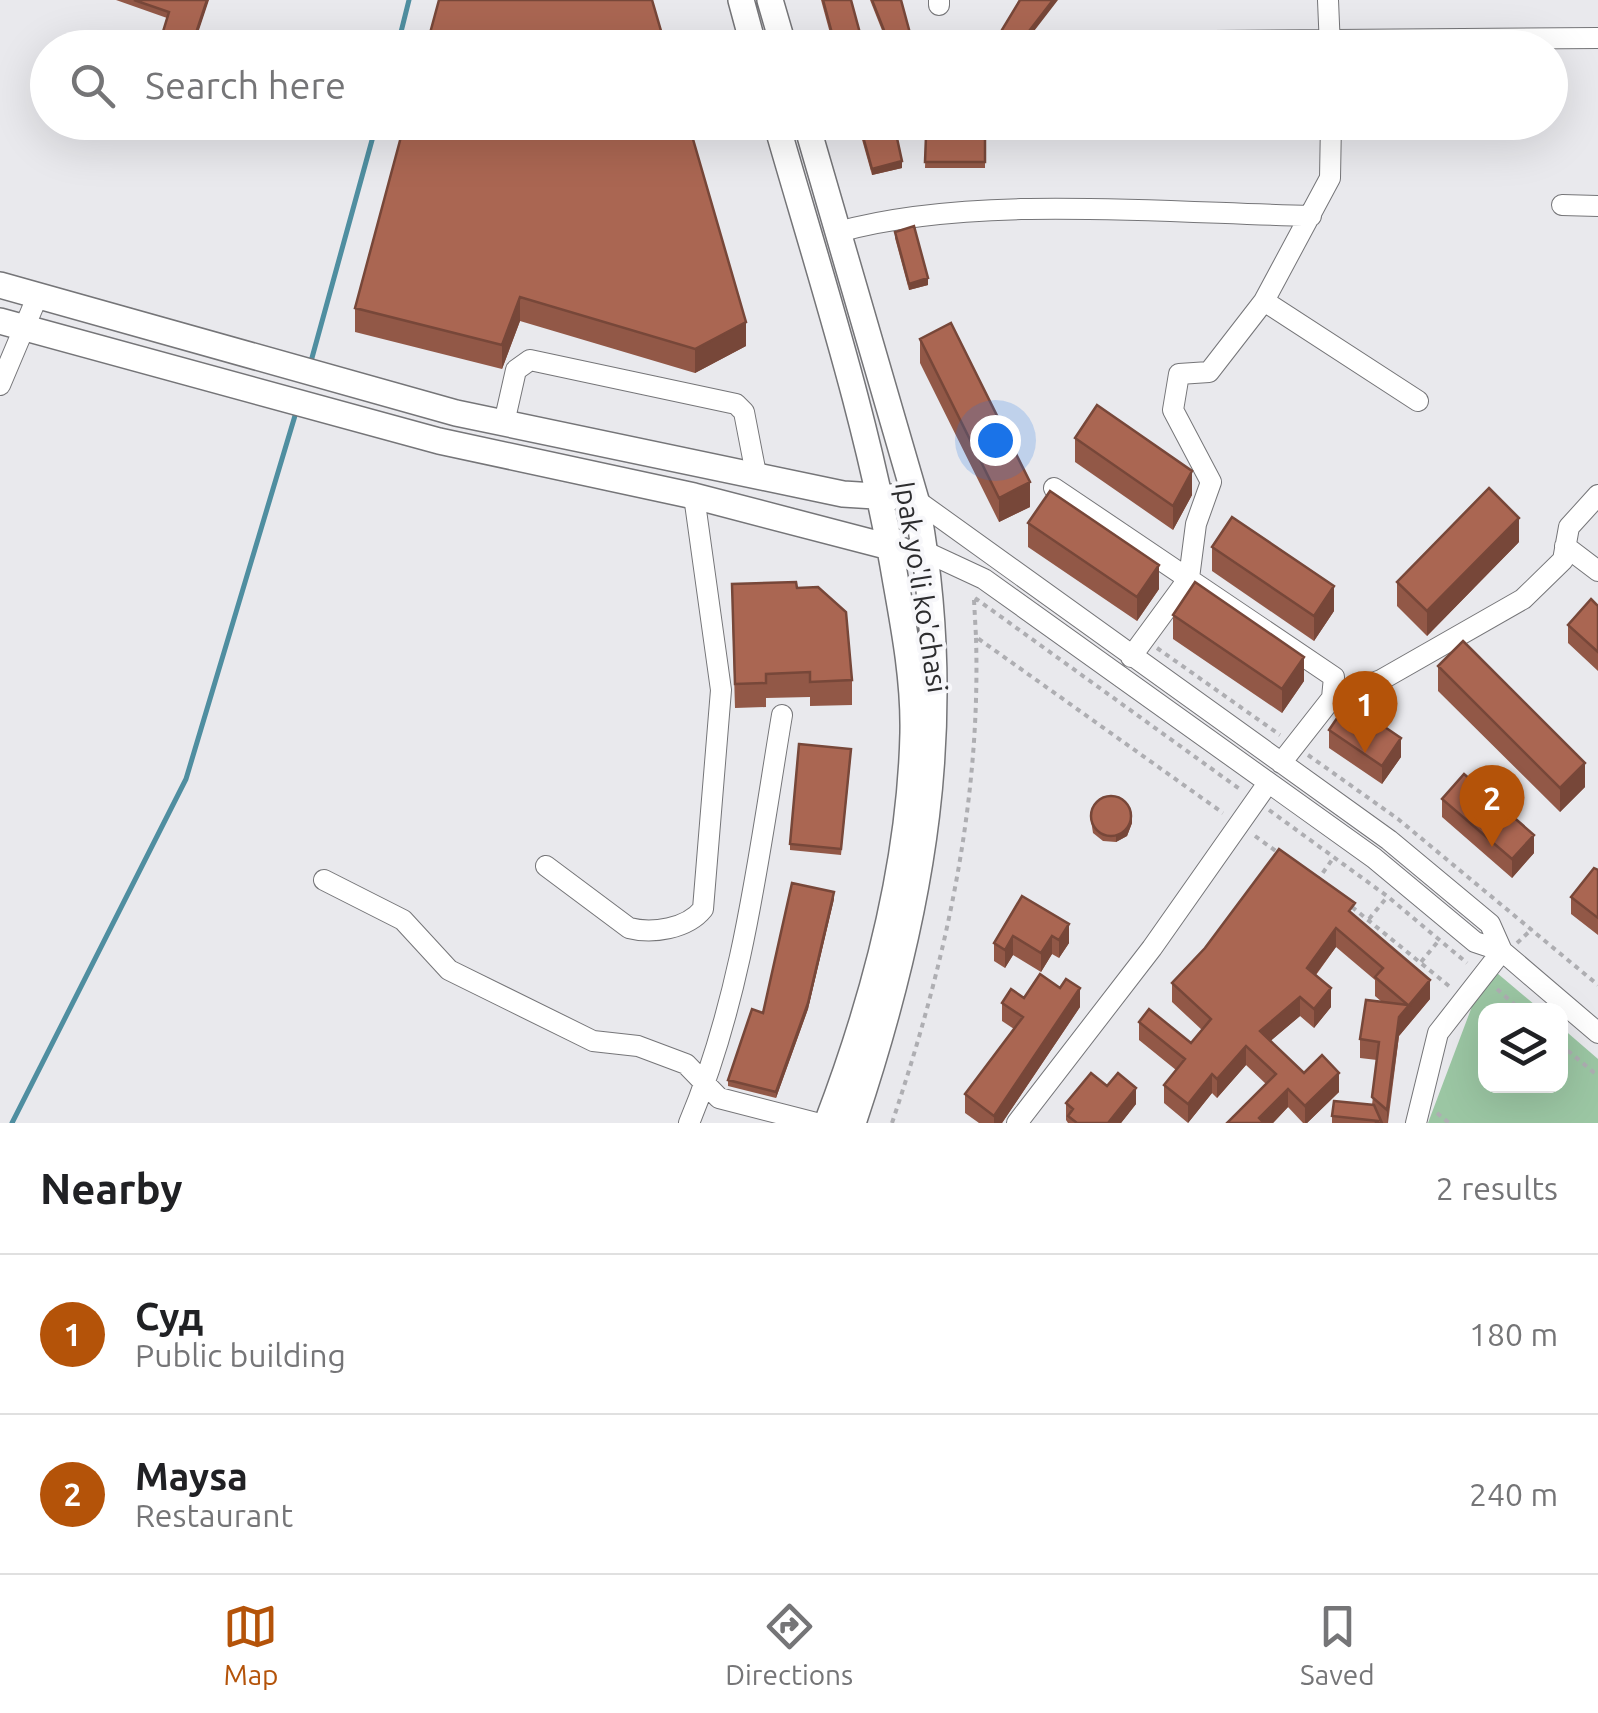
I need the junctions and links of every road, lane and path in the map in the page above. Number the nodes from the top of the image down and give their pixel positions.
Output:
1 (741, 0) edge
2 (770, 0) edge
3 (1328, 0) edge
4 (749, 30) edge
5 (779, 30) edge
6 (1329, 30) edge
7 (1598, 38) edge
8 (1568, 39) edge
9 (781, 140) edge
10 (811, 140) edge
11 (1331, 140) edge
12 (1562, 205) dead end
13 (1598, 206) edge
14 (1311, 216) junction
15 (838, 232) junction
16 (0, 285) edge
17 (38, 295) junction
18 (1264, 301) junction
19 (12, 325) edge
20 (0, 385) edge
21 (1418, 400) dead end
22 (504, 423) junction
23 (756, 474) junction
24 (1054, 488) edge
25 (1598, 495) edge
26 (694, 496) junction
27 (879, 496) junction
28 (916, 500) junction
29 (1566, 546) junction
30 (890, 549) junction
31 (926, 552) junction
32 (1598, 571) edge
33 (1189, 578) junction
34 (984, 579) junction
35 (974, 600) junction
36 (976, 638) junction
37 (1131, 657) junction
38 (1332, 698) junction
39 (782, 715) dead end
40 (1282, 763) junction
41 (1262, 792) junction
42 (1239, 825) junction
43 (1334, 857) junction
44 (1286, 859) edge
45 (546, 866) dead end
46 (324, 880) dead end
47 (1394, 888) junction
48 (1330, 890) edge
49 (1343, 900) edge
50 (1369, 919) junction
51 (1446, 932) junction
52 (1502, 952) junction
53 (1420, 962) junction
54 (1482, 976) junction
55 (1462, 998) junction
56 (1514, 1003) edge
57 (1598, 1032) edge
58 (1568, 1051) edge
59 (1598, 1076) edge
60 (705, 1085) junction
61 (689, 1123) edge
62 (816, 1123) edge
63 (827, 1123) edge
64 (853, 1123) edge
65 (892, 1123) edge
66 (1018, 1123) edge
67 (1416, 1123) edge

1 - 4 main road
2 - 5 main road
3 - 6 street
7 - 8 street
9 - 27 main road, Ipak yo'li ko'chasi
10 - 15 main road, Ipak yo'li ko'chasi
11 - 14 street
12 - 13 street
14 - 15 street
14 - 18 street
15 - 28 main road, Ipak yo'li ko'chasi
16 - 17 main road
17 - 19 street
17 - 22 main road
18 - 21 street
18 - 33 street
19 - 20 street
19 - 26 main road
22 - 23 main road
22 - 23 street
23 - 27 main road
24 - 33 street
25 - 29 street
26 - 30 main road
26 - 45 street
27 - 28 main road
27 - 30 main road, Ipak yo'li ko'chasi
28 - 31 main road, Ipak yo'li ko'chasi
28 - 37 street
29 - 32 street
29 - 38 street
30 - 31 main road
30 - 63 main road, Ipak yo'li ko'chasi
31 - 34 street
31 - 64 main road, Ipak yo'li ko'chasi
33 - 37 street
33 - 38 street
34 - 35 path
34 - 41 street
35 - 36 path
35 - 41 path
36 - 42 path
36 - 65 path
37 - 40 street
38 - 40 street
39 - 60 street
40 - 52 street
41 - 42 street
41 - 43 path
41 - 47 street
42 - 44 path
42 - 66 street
43 - 47 path
43 - 48 path
46 - 60 street
47 - 50 path
47 - 51 street
47 - 51 path
49 - 50 path
50 - 53 path
51 - 52 street
51 - 53 path
51 - 54 path
52 - 54 street
52 - 57 street
53 - 55 path
54 - 55 street
54 - 56 path
55 - 67 street
58 - 59 path
60 - 61 street
60 - 62 street

